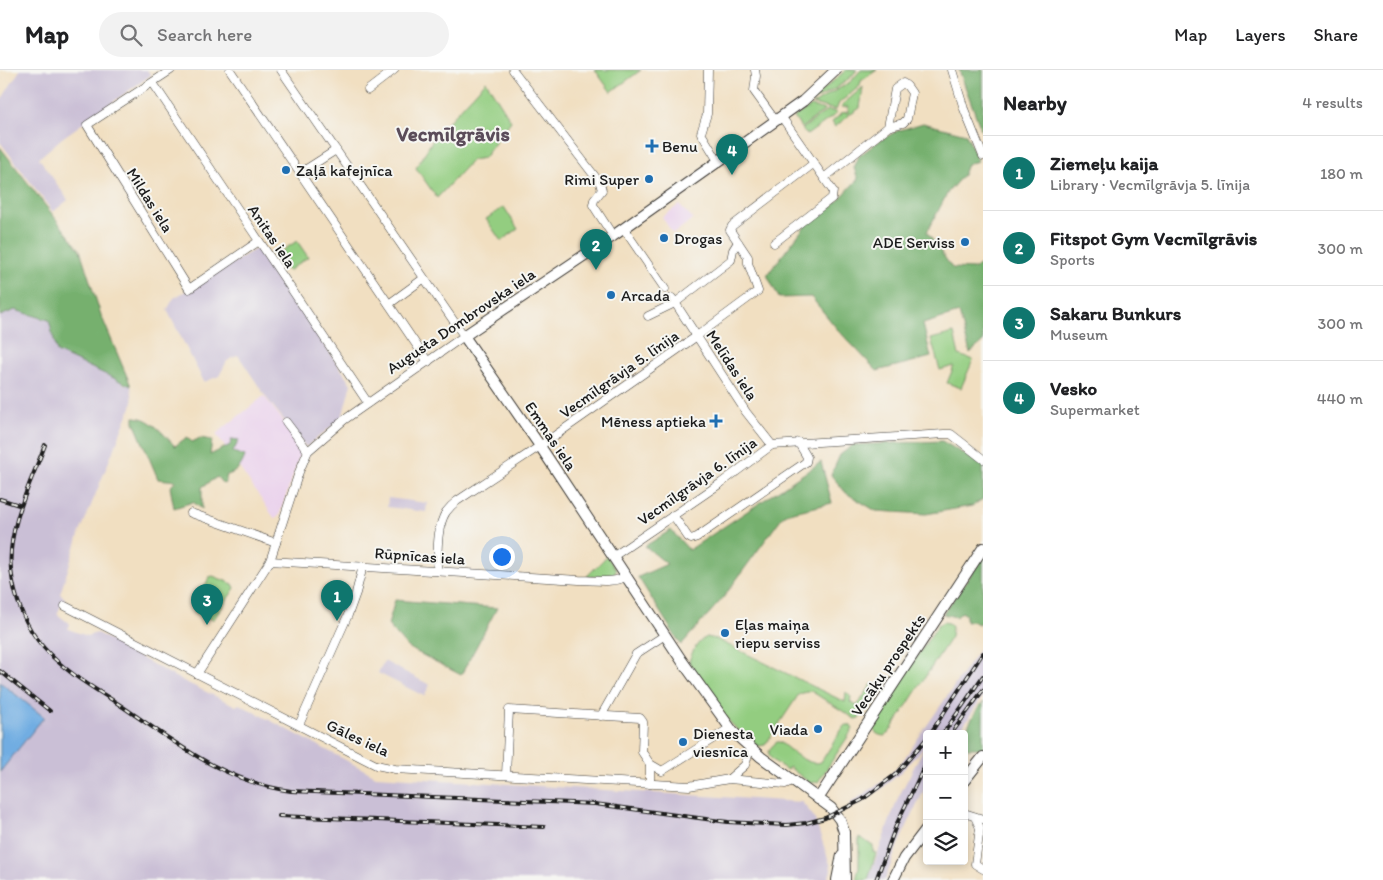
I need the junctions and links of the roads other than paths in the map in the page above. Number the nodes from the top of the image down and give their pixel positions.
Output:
1 (171, 70) edge
2 (230, 70) edge
3 (281, 70) edge
4 (394, 70) edge
5 (513, 70) edge
6 (708, 70) edge
7 (755, 70) edge
8 (836, 70) edge
9 (952, 70) edge
10 (153, 83) junction
11 (368, 90) dead end
12 (778, 118) junction
13 (888, 128) junction
14 (336, 150) junction
15 (983, 156) edge
16 (718, 161) junction
17 (814, 164) junction
18 (300, 173) junction
19 (824, 178) junction
20 (624, 229) junction
21 (613, 236) junction
22 (259, 241) junction
23 (738, 242) junction
24 (774, 243) dead end
25 (424, 279) junction
26 (665, 289) dead end
27 (674, 301) junction
28 (389, 304) junction
29 (648, 316) dead end
30 (464, 336) junction
31 (697, 336) junction
32 (428, 362) junction
33 (368, 403) junction
34 (286, 422) dead end
35 (798, 442) junction
36 (772, 445) junction
37 (540, 446) junction
38 (308, 451) junction
39 (983, 459) edge
40 (192, 513) dead end
41 (673, 515) junction
42 (276, 543) junction
43 (983, 548) edge
44 (614, 556) junction
45 (270, 561) junction
46 (363, 566) junction
47 (436, 571) junction
48 (627, 576) junction
49 (65, 606) dead end
50 (665, 635) junction
51 (197, 674) junction
52 (602, 716) junction
53 (298, 725) junction
54 (730, 728) junction
55 (750, 749) junction
56 (983, 757) edge
57 (650, 764) junction
58 (506, 775) junction
59 (968, 775) edge
60 (729, 779) junction
61 (792, 781) junction
62 (650, 784) junction
63 (818, 799) junction
64 (979, 818) edge
65 (923, 833) edge
66 (844, 844) junction
67 (983, 869) edge
68 (837, 880) edge
69 (845, 880) edge
70 (893, 880) edge

1 - 10 street
2 - 18 street
3 - 14 street, Emmas iela
4 - 11 street
5 - 21 street
6 - 16 street
7 - 12 street
8 - 12 main road, Augusta Dombrovska iela
9 - 15 street
10 - 22 street, Anitas iela
10 - 22 street, Mildas iela
12 - 16 main road, Augusta Dombrovska iela
12 - 17 street
13 - 13 street
13 - 19 street
14 - 18 street
14 - 25 street, Emmas iela
16 - 20 main road, Augusta Dombrovska iela
17 - 19 street
17 - 23 street
18 - 28 street
19 - 24 street
20 - 21 main road, Augusta Dombrovska iela
20 - 26 street
21 - 30 main road, Augusta Dombrovska iela
22 - 33 street, Anitas iela
23 - 27 street
23 - 31 street, Vecmīlgrāvja 5. līnija
25 - 28 street
25 - 30 street, Emmas iela
27 - 29 street
27 - 31 street, Melīdas iela
28 - 32 street
30 - 32 street, Augusta Dombrovska iela
30 - 37 main road, Emmas iela
31 - 36 street, Melīdas iela
31 - 37 street, Vecmīlgrāvja 5. līnija
32 - 33 street, Augusta Dombrovska iela
33 - 38 street, Augusta Dombrovska iela
34 - 38 street
35 - 36 street, Vecmīlgrāvja 6. līnija
35 - 39 street, Vecmīlgrāvja 6. līnija
35 - 41 street
36 - 41 street, Vecmīlgrāvja 6. līnija
37 - 44 main road, Emmas iela
37 - 47 street, Vecmīlgrāvja 5. līnija
38 - 42 street, Augusta Dombrovska iela
40 - 42 street
41 - 44 street, Vecmīlgrāvja 6. līnija
42 - 45 street, Augusta Dombrovska iela
43 - 63 main road, Vecāķu prospekts
44 - 48 main road, Emmas iela
45 - 46 street, Rūpnīcas iela
45 - 51 street, Augusta Dombrovska iela
46 - 47 street, Rūpnīcas iela
46 - 53 street
47 - 48 street, Rūpnīcas iela
48 - 50 main road, Emmas iela
49 - 51 street, Gāles iela
50 - 52 street
50 - 54 main road, Emmas iela
51 - 53 street, Gāles iela
52 - 57 street
52 - 58 street
53 - 58 street, Gāles iela
54 - 55 main road, Emmas iela
54 - 57 street
55 - 60 street
55 - 61 main road, Emmas iela
56 - 59 main road
57 - 62 street
58 - 62 street, Gāles iela
60 - 61 street, Gāles iela
60 - 62 street, Gāles iela
61 - 63 main road, Emmas iela
63 - 66 main road, Emmas iela
64 - 67 street
65 - 70 main road
66 - 68 main road
66 - 69 main road

